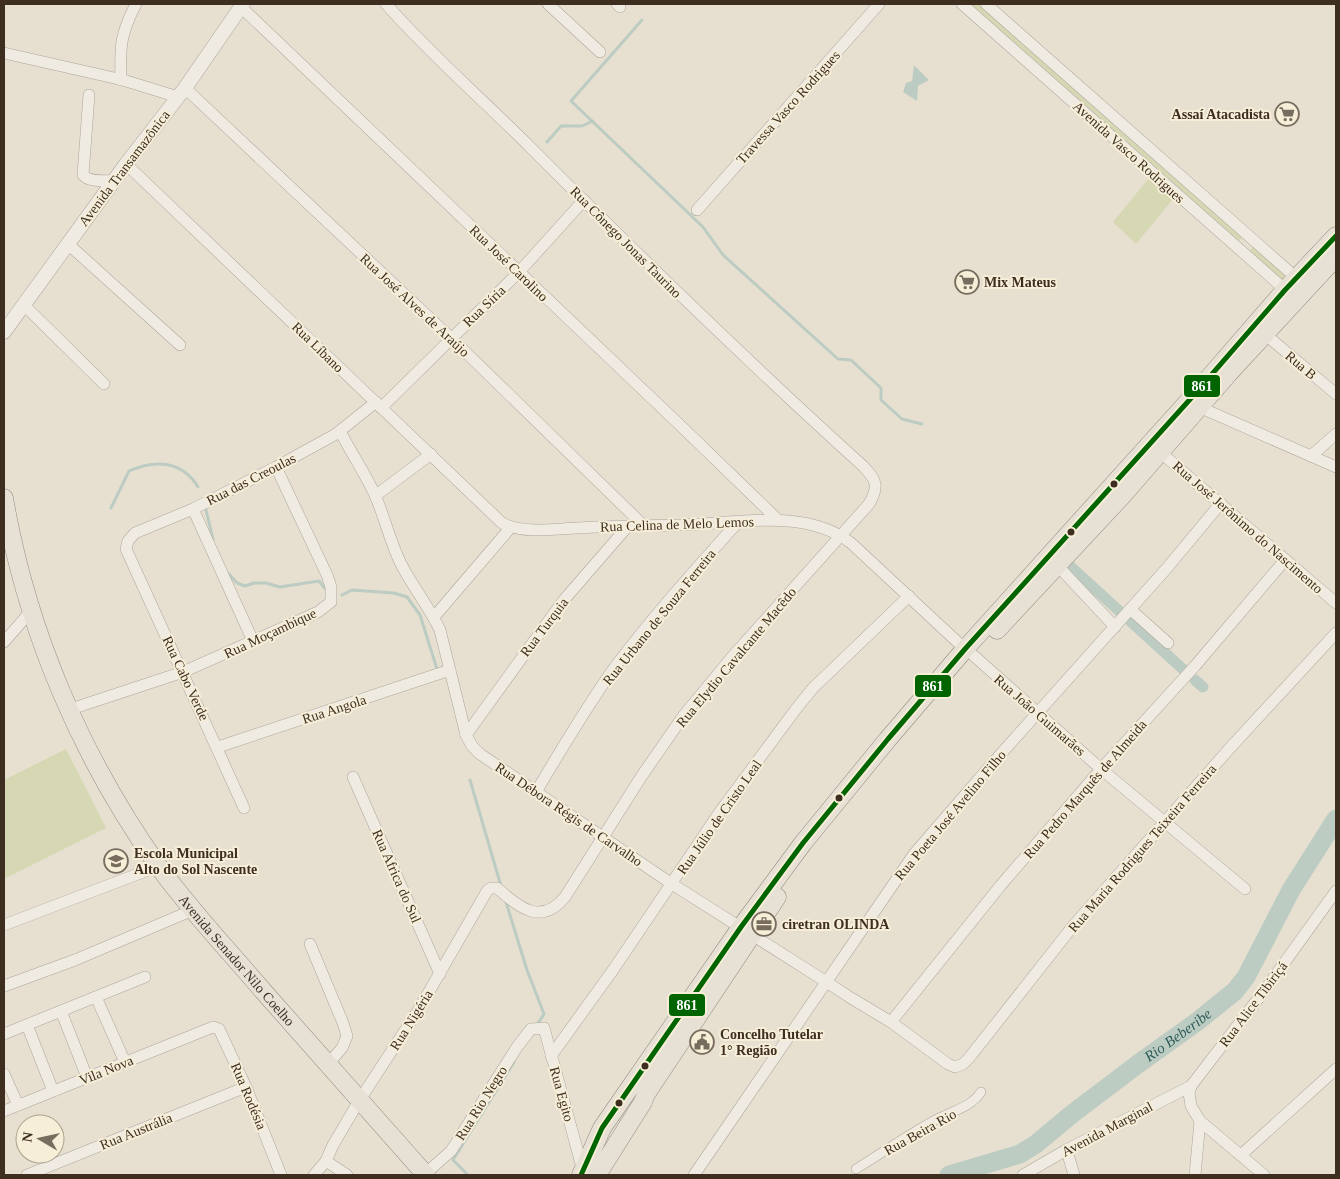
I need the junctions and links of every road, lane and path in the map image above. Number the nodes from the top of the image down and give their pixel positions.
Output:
1 (136, 4) edge
2 (386, 4) edge
3 (548, 4) edge
4 (879, 4) edge
5 (962, 4) edge
6 (986, 4) edge
7 (242, 5) edge
8 (600, 52) dead end
9 (4, 53) edge
10 (120, 80) junction
11 (181, 92) junction
12 (89, 95) dead end
13 (126, 164) junction
14 (114, 181) junction
15 (584, 200) junction
16 (697, 210) dead end
17 (1336, 236) edge
18 (1251, 237) junction
19 (68, 244) junction
20 (1240, 250) junction
21 (1333, 267) edge
22 (519, 272) junction
23 (1296, 288) junction
24 (24, 305) junction
25 (4, 332) edge
26 (1266, 335) junction
27 (451, 338) junction
28 (180, 345) dead end
29 (104, 384) dead end
30 (1336, 394) edge
31 (378, 405) junction
32 (1199, 407) junction
33 (340, 431) junction
34 (1336, 434) edge
35 (1160, 452) junction
36 (431, 454) junction
37 (1311, 456) junction
38 (276, 467) junction
39 (1336, 467) edge
40 (873, 475) joint
41 (375, 496) junction
42 (4, 498) edge
43 (1221, 503) junction
44 (193, 509) junction
45 (777, 520) junction
46 (738, 522) junction
47 (643, 525) junction
48 (628, 526) junction
49 (511, 527) junction
50 (841, 535) junction
51 (126, 549) joint
52 (1285, 560) junction
53 (1057, 565) junction
54 (909, 596) junction
55 (1336, 603) edge
56 (31, 611) junction
57 (434, 617) junction
58 (1123, 617) junction
59 (1336, 633) edge
60 (253, 641) junction
61 (4, 642) edge
62 (1168, 643) dead end
63 (969, 652) junction
64 (450, 670) junction
65 (183, 672) junction
66 (68, 710) junction
67 (1038, 713) junction
68 (466, 735) junction
69 (218, 748) junction
70 (1102, 769) junction
71 (353, 777) dead end
72 (536, 792) junction
73 (244, 808) dead end
74 (1165, 823) junction
75 (602, 838) junction
76 (159, 866) junction
77 (672, 884) junction
78 (1245, 890) dead end
79 (1336, 891) edge
80 (514, 903) joint
81 (193, 910) junction
82 (4, 925) edge
83 (746, 931) junction
84 (310, 944) dead end
85 (440, 974) junction
86 (145, 977) dead end
87 (826, 981) junction
88 (4, 986) edge
89 (96, 997) junction
90 (61, 1011) junction
91 (891, 1022) junction
92 (27, 1025) junction
93 (208, 1028) joint
94 (538, 1028) joint
95 (4, 1034) edge
96 (551, 1056) junction
97 (125, 1062) junction
98 (328, 1064) junction
99 (955, 1067) joint
100 (1336, 1069) edge
101 (4, 1074) edge
102 (87, 1077) junction
103 (1191, 1086) junction
104 (246, 1087) junction
105 (53, 1091) junction
106 (637, 1091) junction
107 (981, 1092) dead end
108 (359, 1102) junction
109 (18, 1105) junction
110 (4, 1111) edge
111 (1200, 1121) junction
112 (1241, 1154) junction
113 (1069, 1158) dead end
114 (326, 1161) junction
115 (856, 1169) dead end
116 (590, 1174) edge
117 (27, 1175) edge
118 (281, 1175) edge
119 (314, 1175) edge
120 (347, 1175) edge
121 (426, 1175) edge
122 (694, 1175) edge
123 (1023, 1175) edge
124 (1074, 1175) edge
125 (1195, 1175) edge
126 (1264, 1175) edge

1 - 10 street
2 - 15 street, Rua Cônego Jonas Taurino
3 - 8 street
4 - 16 street, Travessa Vasco Rodrigues
5 - 20 street, Avenida Vasco Rodrigues
6 - 18 street, Avenida Vasco Rodrigues
7 - 11 street, Avenida Transamazônica
7 - 22 street, Rua José Carolino
9 - 10 street, Rua José Alves de Araújo
10 - 11 street, Rua José Alves de Araújo
11 - 13 street, Avenida Transamazônica
11 - 27 street, Rua José Alves de Araújo
12 - 14 street
13 - 14 street, Avenida Transamazônica
13 - 31 street, Rua Líbano
14 - 19 street, Avenida Transamazônica
15 - 22 street, Rua Síria
15 - 40 street, Rua Cônego Jonas Taurino
17 - 23 main road
18 - 20 street
18 - 23 street, Avenida Vasco Rodrigues
19 - 24 street, Avenida Transamazônica
19 - 28 street
20 - 23 street, Avenida Vasco Rodrigues
21 - 23 main road
22 - 27 street, Rua Síria
22 - 45 street, Rua José Carolino
23 - 26 main road
23 - 63 main road
24 - 25 street, Avenida Transamazônica
24 - 29 street
26 - 30 street, Rua B
26 - 32 main road
27 - 31 street, Rua Síria
27 - 47 street, Rua José Alves de Araújo
31 - 33 street, Rua das Creoulas
31 - 36 street, Rua Líbano
32 - 35 main road
32 - 37 street
33 - 38 street, Rua das Creoulas
33 - 41 street, Rua Débora Régis de Carvalho
34 - 37 street
35 - 43 street, Rua José Jerônimo do Nascimento
35 - 53 main road
36 - 41 street
36 - 49 street, Rua Líbano
37 - 39 street
38 - 44 street, Rua das Creoulas
38 - 60 street, Rua Moçambique
40 - 50 street, Rua Elydio Cavalcante Macêdo
41 - 57 street, Rua Débora Régis de Carvalho
42 - 56 main road, Avenida Senador Nilo Coelho
43 - 52 street, Rua José Jerônimo do Nascimento
43 - 58 street, Rua Poeta José Avelino Filho
44 - 51 street, Rua das Creoulas
44 - 60 street
45 - 46 street, Rua Celina de Melo Lemos
45 - 50 street, Rua Celina de Melo Lemos
46 - 47 street, Rua Celina de Melo Lemos
46 - 72 street, Rua Urbano de Souza Ferreira
47 - 48 street, Rua Celina de Melo Lemos
48 - 49 street, Rua Celina de Melo Lemos
48 - 68 street, Rua Turquia
49 - 57 street
50 - 54 street, Rua João Guimarães
50 - 75 street, Rua Elydio Cavalcante Macêdo
51 - 65 street, Rua Cabo Verde
52 - 55 street, Rua José Jerônimo do Nascimento
52 - 70 street, Rua Pedro Marquês de Almeida
53 - 58 street
53 - 63 main road
54 - 63 street, Rua João Guimarães
54 - 77 street, Rua Júlio de Cristo Leal
56 - 61 street
56 - 66 main road, Avenida Senador Nilo Coelho
57 - 64 street, Rua Débora Régis de Carvalho
58 - 62 street
58 - 67 street, Rua Poeta José Avelino Filho
59 - 74 street, Rua Maria Rodrigues Teixeira Ferreira
60 - 65 street, Rua Moçambique
63 - 67 street, Rua João Guimarães
63 - 83 main road
64 - 68 street, Rua Débora Régis de Carvalho
64 - 69 street, Rua Angola
65 - 66 street, Rua Moçambique
65 - 69 street, Rua Cabo Verde
66 - 76 main road, Avenida Senador Nilo Coelho
67 - 70 street, Rua João Guimarães
67 - 87 street, Rua Poeta José Avelino Filho
68 - 72 street, Rua Débora Régis de Carvalho
69 - 73 street, Rua Cabo Verde
70 - 74 street, Rua João Guimarães
70 - 91 street, Rua Pedro Marquês de Almeida
71 - 85 street, Rua Africa do Sul
72 - 75 street, Rua Débora Régis de Carvalho
74 - 78 street, Rua João Guimarães
74 - 99 street, Rua Maria Rodrigues Teixeira Ferreira
75 - 77 street, Rua Débora Régis de Carvalho
75 - 80 street, Rua Elydio Cavalcante Macêdo
76 - 81 main road, Avenida Senador Nilo Coelho
76 - 82 street
77 - 83 street, Rua Débora Régis de Carvalho
77 - 96 street, Rua Júlio de Cristo Leal
79 - 103 street, Rua Alice Tibiriçá
80 - 85 street, Rua Nigéria
81 - 88 street
81 - 98 main road, Avenida Senador Nilo Coelho
83 - 87 street, Rua Débora Régis de Carvalho
83 - 106 main road
83 - 106 main road
84 - 98 street
85 - 108 street, Rua Nigéria
86 - 89 street
87 - 91 street, Rua Débora Régis de Carvalho
87 - 122 street, Rua Poeta José Avelino Filho
89 - 90 street
89 - 97 street
90 - 92 street
90 - 102 street
91 - 99 street, Rua Débora Régis de Carvalho
92 - 95 street
92 - 105 street
93 - 97 street, Vila Nova
93 - 104 street, Rua Rodésia
94 - 96 street, Rua Egito
94 - 121 street, Rua Rio Negro
96 - 116 street, Rua Egito
97 - 102 street, Vila Nova
98 - 108 main road, Avenida Senador Nilo Coelho
100 - 112 street
101 - 109 street
102 - 105 street, Vila Nova
103 - 111 street
103 - 123 street, Avenida Marginal
104 - 117 street, Rua Austrália
104 - 118 street, Rua Rodésia
105 - 109 street, Vila Nova
106 - 116 main road
107 - 115 street, Rua Beira Rio
108 - 114 street, Rua Nigéria
108 - 121 main road, Avenida Senador Nilo Coelho
109 - 110 street, Vila Nova
111 - 112 street
111 - 125 street
112 - 126 street
113 - 124 street
114 - 119 street, Rua Nigéria
114 - 120 street

